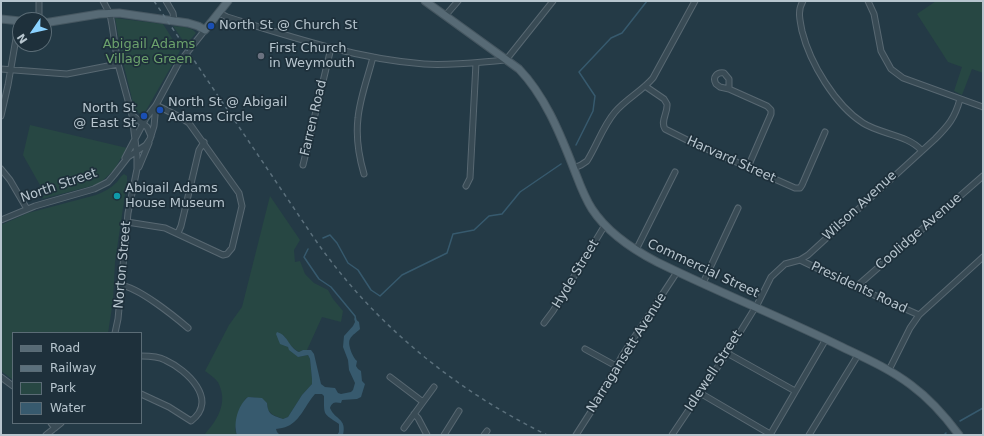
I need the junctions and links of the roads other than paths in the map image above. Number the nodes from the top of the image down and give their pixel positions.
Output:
1 (39, 1) edge
2 (103, 1) edge
3 (166, 1) edge
4 (228, 1) edge
5 (425, 1) edge
6 (458, 1) edge
7 (544, 1) edge
8 (553, 1) edge
9 (695, 1) edge
10 (803, 1) edge
11 (868, 1) edge
12 (546, 9) junction
13 (39, 12) edge
14 (219, 13) junction
15 (110, 14) junction
16 (445, 16) junction
17 (1, 19) edge
18 (12, 20) edge
19 (174, 21) junction
20 (52, 23) edge
21 (205, 30) junction
22 (331, 48) junction
23 (13, 52) edge
24 (373, 57) junction
25 (506, 60) junction
26 (476, 63) junction
27 (118, 64) junction
28 (1, 69) edge
29 (10, 70) junction
30 (645, 86) junction
31 (729, 89) dead end
32 (960, 99) junction
33 (156, 105) junction
34 (983, 107) edge
35 (132, 115) junction
36 (1, 116) edge
37 (143, 124) junction
38 (825, 132) dead end
39 (135, 139) junction
40 (150, 139) junction
41 (204, 142) junction
42 (136, 150) junction
43 (922, 150) junction
44 (303, 165) dead end
45 (120, 167) junction
46 (748, 167) junction
47 (574, 168) junction
48 (1, 170) edge
49 (675, 172) dead end
50 (136, 174) junction
51 (364, 174) dead end
52 (983, 176) edge
53 (466, 186) dead end
54 (738, 208) dead end
55 (27, 209) junction
56 (1, 220) edge
57 (127, 222) junction
58 (605, 225) junction
59 (178, 233) junction
60 (636, 250) junction
61 (983, 257) edge
62 (800, 260) junction
63 (677, 272) junction
64 (703, 284) junction
65 (120, 285) junction
66 (856, 287) junction
67 (755, 307) junction
68 (919, 315) junction
69 (544, 323) dead end
70 (188, 328) dead end
71 (115, 332) edge
72 (826, 339) junction
73 (585, 349) dead end
74 (727, 353) junction
75 (858, 355) junction
76 (142, 356) edge
77 (616, 366) junction
78 (889, 370) junction
79 (390, 377) dead end
80 (2, 379) edge
81 (12, 385) edge
82 (434, 387) dead end
83 (795, 391) junction
84 (700, 393) junction
85 (142, 394) edge
86 (423, 402) junction
87 (459, 411) dead end
88 (414, 414) junction
89 (52, 424) edge
90 (60, 424) edge
91 (55, 428) junction
92 (404, 428) dead end
93 (673, 434) edge
94 (770, 434) edge
95 (46, 435) edge
96 (427, 435) edge
97 (444, 435) edge
98 (576, 435) edge
99 (809, 435) edge
100 (959, 435) edge

1 - 13 street
2 - 15 street, Norton Street
3 - 19 street
4 - 14 main road, North Street
5 - 16 main road, Commercial Street
6 - 16 street
7 - 12 street
8 - 12 street
9 - 30 street
10 - 43 street
11 - 32 street
12 - 25 street
14 - 21 main road, North Street
14 - 22 street
15 - 19 main road
15 - 20 main road
15 - 27 street, Norton Street
16 - 25 main road, Commercial Street
17 - 18 main road
19 - 21 main road
21 - 33 street, North Street
22 - 24 street
22 - 44 street, Farren Road
23 - 29 street
24 - 26 street
24 - 51 street
25 - 26 street
25 - 47 main road, Commercial Street
26 - 53 street
27 - 29 street
27 - 35 street, Norton Street
28 - 29 street
29 - 36 street
30 - 46 street, Harvard Street
30 - 47 street
31 - 46 street
32 - 34 street
32 - 43 street, Wilson Avenue
33 - 37 street, North Street
33 - 40 street, North Street
33 - 41 street
35 - 37 street
35 - 39 street, Norton Street
37 - 39 street, North Street
37 - 40 street
38 - 46 street, Harvard Street
39 - 42 street, Norton Street
39 - 45 street, North Street
40 - 42 street, North Street
40 - 50 street, Norton Street
41 - 59 street
41 - 59 street
42 - 45 street, North Street
42 - 50 street, Norton Street
43 - 62 street, Wilson Avenue
45 - 55 street, North Street
47 - 58 main road, Commercial Street
48 - 55 street
49 - 60 street
50 - 57 street, Norton Street
52 - 66 street, Coolidge Avenue
54 - 64 street
55 - 56 street, North Street
57 - 59 street
57 - 65 street, Norton Street
58 - 60 main road, Commercial Street
58 - 69 street, Hyde Street
60 - 63 main road, Commercial Street
61 - 68 street
62 - 66 street, Presidents Road
62 - 67 street, Wilson Avenue
63 - 64 main road, Commercial Street
63 - 77 street, Narragansett Avenue
64 - 67 main road, Commercial Street
65 - 70 street
65 - 71 street, Norton Street
66 - 68 street, Presidents Road
67 - 72 main road, Commercial Street
67 - 74 street, Idlewell Street
68 - 78 street
72 - 75 main road, Commercial Street
72 - 83 street
73 - 77 street
74 - 83 street
74 - 84 street, Idlewell Street
75 - 78 main road, Commercial Street
75 - 99 street
76 - 85 street
77 - 98 street, Narragansett Avenue
78 - 100 main road, Commercial Street
79 - 86 street
80 - 81 street
82 - 86 street
83 - 94 street
84 - 93 street, Idlewell Street
84 - 94 street
86 - 88 street
87 - 97 street
88 - 92 street
88 - 96 street
89 - 91 street
90 - 91 street
91 - 95 street

